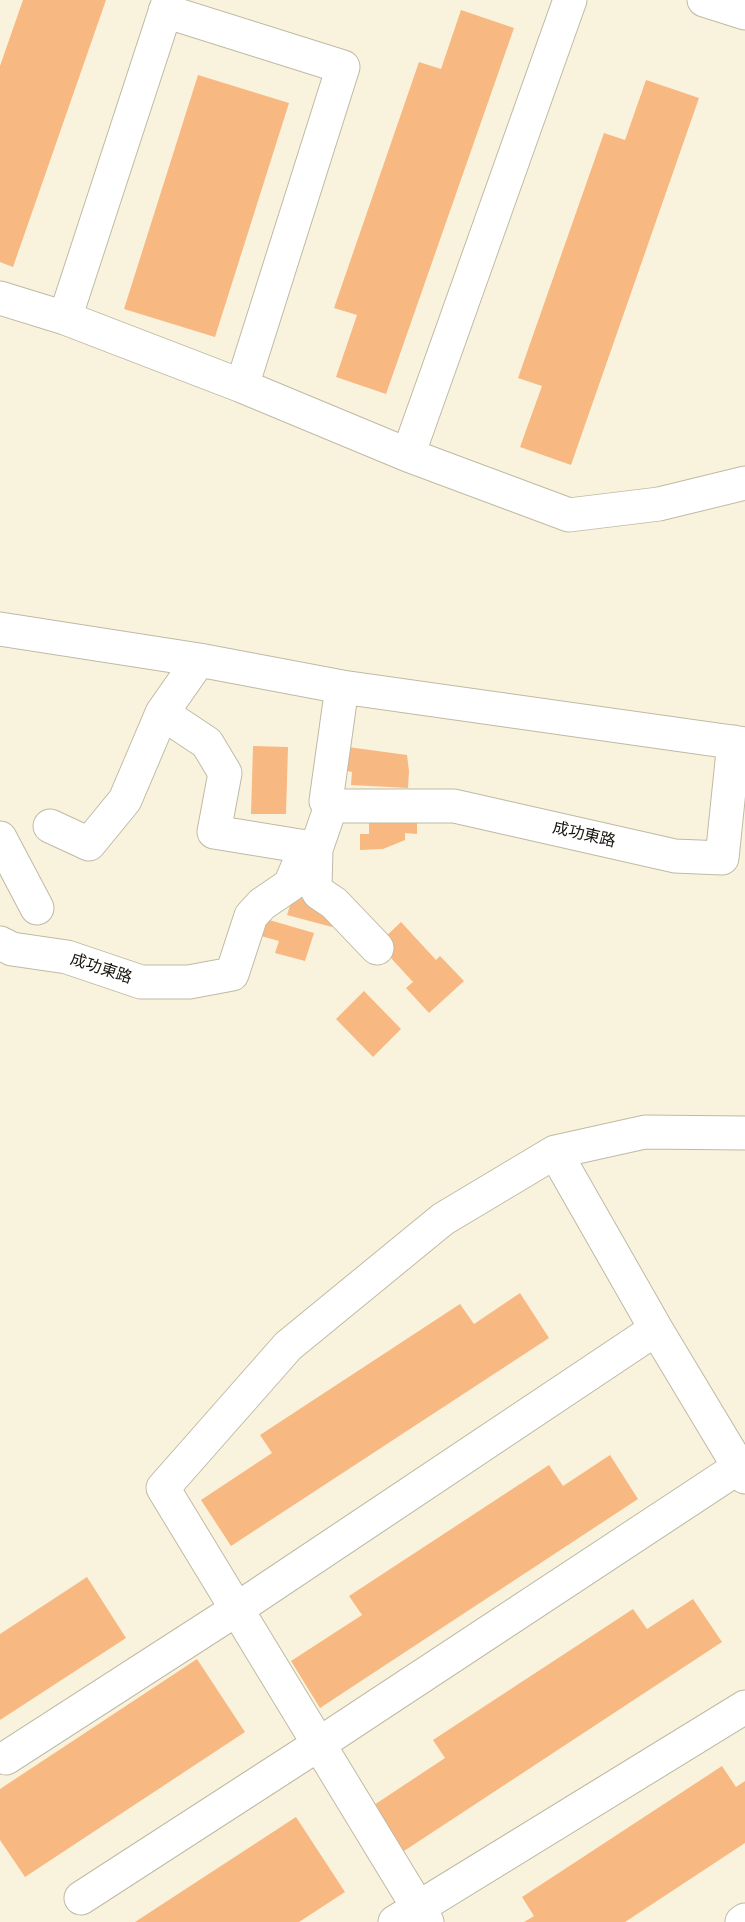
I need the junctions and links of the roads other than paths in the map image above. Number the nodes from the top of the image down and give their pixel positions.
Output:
1 (570, 0) edge
2 (704, 0) edge
3 (167, 6) edge
4 (745, 13) edge
5 (0, 298) edge
6 (65, 318) junction
7 (242, 386) junction
8 (408, 455) junction
9 (745, 483) edge
10 (0, 629) edge
11 (199, 660) junction
12 (342, 687) junction
13 (162, 713) junction
14 (740, 743) edge
15 (331, 806) junction
16 (50, 826) dead end
17 (0, 838) edge
18 (311, 848) junction
19 (37, 908) dead end
20 (0, 943) edge
21 (377, 948) dead end
22 (745, 1133) edge
23 (555, 1152) junction
24 (656, 1329) junction
25 (742, 1472) edge
26 (237, 1609) junction
27 (745, 1707) edge
28 (319, 1744) junction
29 (6, 1758) dead end
30 (81, 1898) dead end
31 (413, 1917) edge

1 - 8 street
2 - 4 street
3 - 6 street
3 - 7 street
5 - 6 street
6 - 7 street
7 - 8 street
8 - 9 street
10 - 11 street, 成功東路
11 - 12 street, 成功東路
11 - 13 street
12 - 14 street, 成功東路
12 - 15 street, 成功東路
13 - 16 street
13 - 18 street
14 - 15 street, 成功東路
15 - 18 street, 成功東路
17 - 19 street
18 - 20 street, 成功東路
18 - 21 street, 成功東路
22 - 23 street
23 - 24 street
23 - 26 street
24 - 25 street
24 - 26 street
25 - 28 street
26 - 28 street
26 - 29 street
27 - 31 street
28 - 30 street
28 - 31 street

